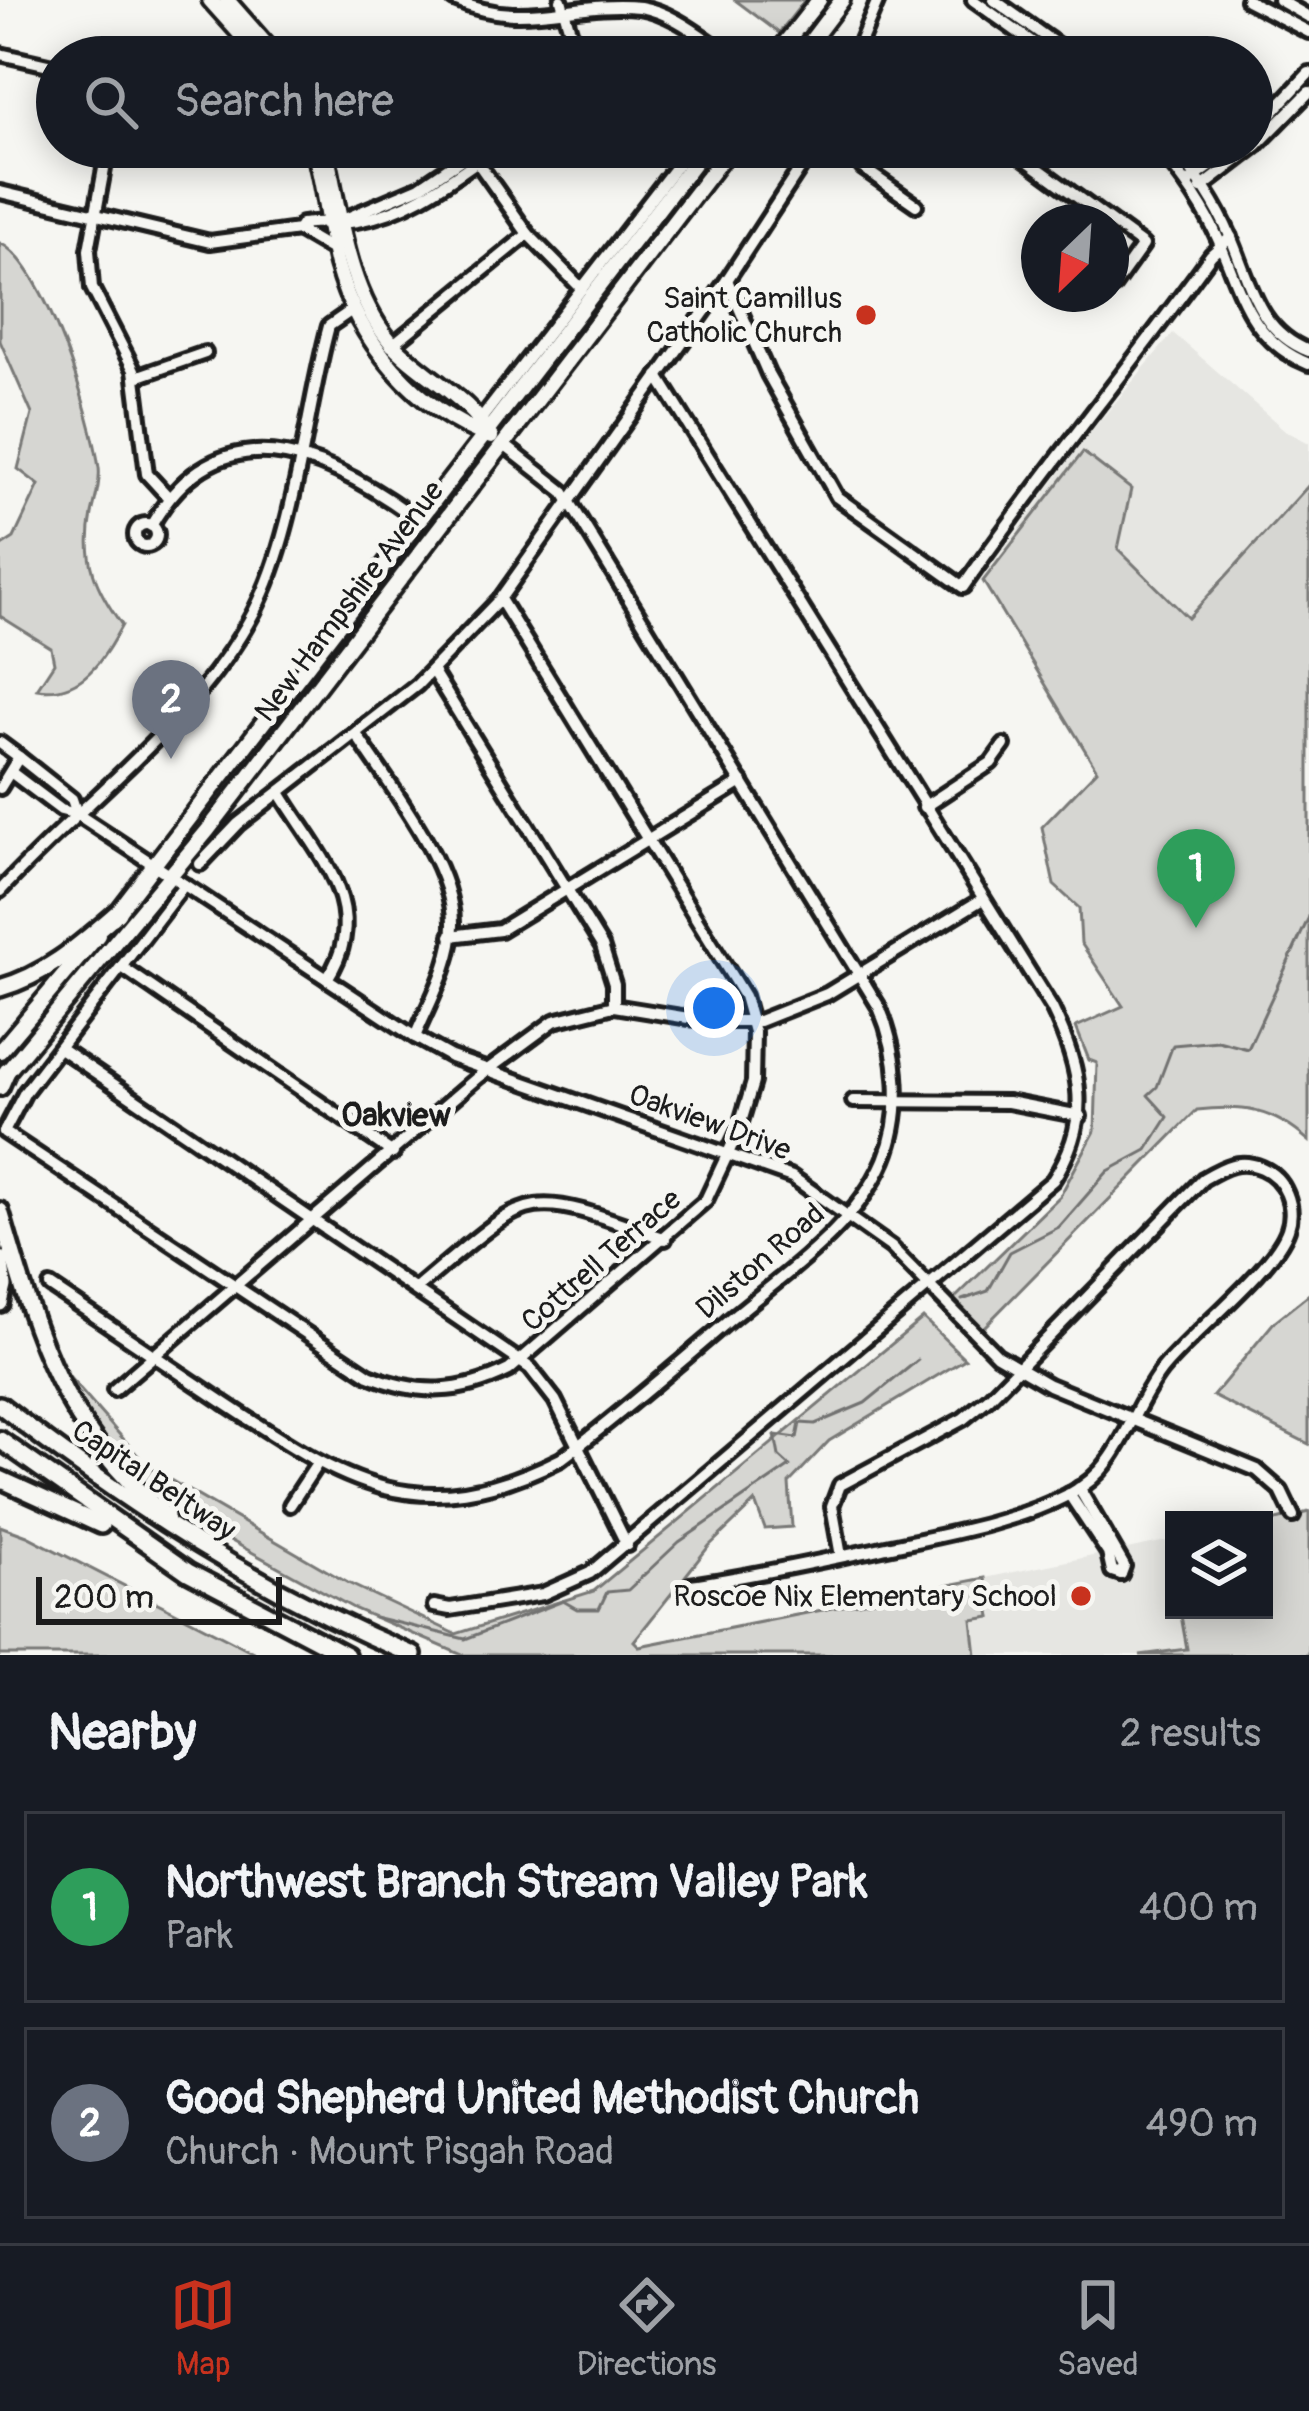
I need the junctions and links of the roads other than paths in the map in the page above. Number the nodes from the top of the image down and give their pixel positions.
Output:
1 (210, 0) edge
2 (227, 0) edge
3 (454, 0) edge
4 (819, 0) edge
5 (842, 0) edge
6 (878, 0) edge
7 (973, 0) edge
8 (994, 0) edge
9 (1247, 0) edge
10 (1279, 0) edge
11 (562, 6) edge
12 (1309, 17) edge
13 (1309, 32) edge
14 (242, 36) edge
15 (259, 36) edge
16 (567, 36) edge
17 (697, 36) edge
18 (791, 36) edge
19 (815, 36) edge
20 (863, 36) edge
21 (1024, 36) edge
22 (1045, 36) edge
23 (0, 54) edge
24 (36, 62) edge
25 (1309, 73) edge
26 (1309, 92) edge
27 (1273, 112) edge
28 (1273, 129) edge
29 (104, 168) edge
30 (319, 168) edge
31 (328, 168) edge
32 (453, 168) edge
33 (484, 168) edge
34 (675, 168) edge
35 (690, 168) edge
36 (715, 168) edge
37 (800, 168) edge
38 (862, 168) edge
39 (1038, 168) edge
40 (1178, 168) edge
41 (1185, 168) edge
42 (1214, 168) edge
43 (1222, 168) edge
44 (1195, 185) junction
45 (0, 191) edge
46 (1087, 204) edge
47 (916, 205) dead end
48 (95, 214) junction
49 (335, 220) junction
50 (298, 230) junction
51 (528, 234) junction
52 (1129, 235) edge
53 (1226, 242) junction
54 (334, 251) junction
55 (1129, 265) edge
56 (727, 280) junction
57 (582, 289) junction
58 (352, 310) junction
59 (387, 349) junction
60 (1309, 351) edge
61 (205, 353) dead end
62 (1309, 364) edge
63 (658, 376) junction
64 (136, 377) junction
65 (482, 418) junction
66 (488, 435) junction
67 (503, 444) junction
68 (301, 456) junction
69 (169, 498) junction
70 (570, 502) junction
71 (411, 515) dead end
72 (152, 526) dead end
73 (500, 599) junction
74 (432, 670) junction
75 (356, 734) junction
76 (0, 743) edge
77 (1004, 745) dead end
78 (19, 757) junction
79 (12, 773) junction
80 (742, 782) junction
81 (0, 788) edge
82 (281, 794) junction
83 (924, 807) junction
84 (76, 814) junction
85 (650, 839) junction
86 (200, 864) dead end
87 (156, 866) junction
88 (178, 880) junction
89 (567, 890) junction
90 (0, 891) edge
91 (981, 899) junction
92 (118, 912) junction
93 (452, 936) junction
94 (122, 967) junction
95 (860, 974) junction
96 (327, 979) junction
97 (0, 988) edge
98 (614, 1006) junction
99 (751, 1022) junction
100 (415, 1037) junction
101 (60, 1048) junction
102 (0, 1051) edge
103 (489, 1070) junction
104 (2, 1079) edge
105 (897, 1099) junction
106 (853, 1101) dead end
107 (1080, 1116) junction
108 (730, 1150) junction
109 (393, 1153) junction
110 (0, 1211) edge
111 (849, 1214) junction
112 (316, 1218) junction
113 (665, 1239) junction
114 (0, 1259) edge
115 (50, 1286) dead end
116 (236, 1287) junction
117 (418, 1287) junction
118 (930, 1287) junction
119 (0, 1303) edge
120 (154, 1356) junction
121 (522, 1361) junction
122 (1018, 1368) junction
123 (114, 1390) dead end
124 (0, 1405) edge
125 (1134, 1421) junction
126 (0, 1440) edge
127 (579, 1446) junction
128 (317, 1464) junction
129 (0, 1479) edge
130 (1074, 1491) junction
131 (290, 1505) dead end
132 (1293, 1516) dead end
133 (627, 1545) junction
134 (841, 1556) junction
135 (236, 1567) junction
136 (188, 1572) junction
137 (690, 1586) dead end
138 (434, 1606) dead end
139 (346, 1655) edge
140 (413, 1655) edge

1 - 14 main road
2 - 15 main road
3 - 11 street
4 - 18 main road
5 - 19 main road
6 - 20 street
7 - 21 street
8 - 22 street
9 - 13 street
10 - 12 street
11 - 16 street
11 - 17 street
23 - 24 street
25 - 27 street
26 - 28 street
29 - 48 street
30 - 49 main road
31 - 49 main road
32 - 49 street
33 - 51 street
34 - 57 street
35 - 66 main road, New Hampshire Avenue
36 - 67 main road, New Hampshire Avenue
37 - 56 street
38 - 47 street
39 - 46 street
40 - 44 street
41 - 44 street
42 - 44 street
43 - 44 street
44 - 53 street
45 - 48 street
48 - 50 street
48 - 64 street
49 - 50 street
49 - 54 main road
49 - 59 main road
50 - 54 street
51 - 57 street
51 - 59 street
52 - 55 street
53 - 56 street
53 - 60 street
53 - 62 street
54 - 58 main road
56 - 63 street
57 - 65 street
58 - 59 main road
58 - 68 street
59 - 65 main road
59 - 66 main road
61 - 64 street
63 - 70 street
63 - 83 street
64 - 69 street
65 - 66 main road
66 - 67 main road
66 - 87 main road, New Hampshire Avenue
67 - 70 street, Dilston Road
67 - 88 main road, New Hampshire Avenue
68 - 69 street
68 - 71 street
68 - 84 street
69 - 72 street
70 - 73 street
70 - 80 street, Dilston Road
73 - 74 street
73 - 85 street, Cottrell Terrace
74 - 75 street
74 - 89 street
75 - 82 street
75 - 93 street
76 - 78 street
77 - 83 street
78 - 79 street
78 - 84 street
79 - 81 street
79 - 84 street
80 - 85 street
80 - 95 street, Dilston Road
82 - 86 street
82 - 96 street
83 - 91 street
84 - 87 street, Oakview Drive
84 - 90 street
85 - 89 street
85 - 99 street, Cottrell Terrace
87 - 88 street, Oakview Drive
87 - 92 main road, New Hampshire Avenue
88 - 94 street
88 - 96 street, Oakview Drive
88 - 104 main road, New Hampshire Avenue
89 - 93 street
89 - 98 street
91 - 95 street
91 - 107 street
92 - 97 highway
92 - 102 main road, New Hampshire Avenue
93 - 100 street
94 - 101 street
94 - 109 street
95 - 99 street
95 - 105 street, Dilston Road
96 - 100 street, Oakview Drive
98 - 99 street
98 - 103 street
99 - 108 street, Cottrell Terrace
100 - 103 street, Oakview Drive
101 - 112 street
101 - 116 street, Cottrell Terrace
103 - 108 street, Oakview Drive
103 - 109 street
105 - 106 street
105 - 107 street
105 - 111 street, Dilston Road
107 - 118 street
108 - 111 street, Oakview Drive
108 - 113 street, Cottrell Terrace
109 - 112 street
110 - 135 highway
111 - 118 street, Oakview Drive
111 - 127 street, Dilston Road
112 - 116 street
112 - 117 street
113 - 117 street
113 - 121 street, Cottrell Terrace
114 - 119 highway
115 - 120 street, Dilston Road
116 - 120 street
116 - 121 street, Cottrell Terrace
117 - 121 street
118 - 122 street, Oakview Drive
118 - 133 street
120 - 123 street
120 - 128 street, Dilston Road
121 - 127 street
122 - 125 street, Oakview Drive
122 - 125 street
122 - 134 street
124 - 135 highway, Capital Beltway
125 - 130 street
125 - 132 street, Oakview Drive
126 - 136 highway, Capital Beltway
127 - 128 street, Dilston Road
127 - 133 street
128 - 131 street
129 - 136 highway
130 - 130 street
130 - 134 street
133 - 138 street
134 - 137 street
135 - 140 highway, Capital Beltway
136 - 139 highway, Capital Beltway

